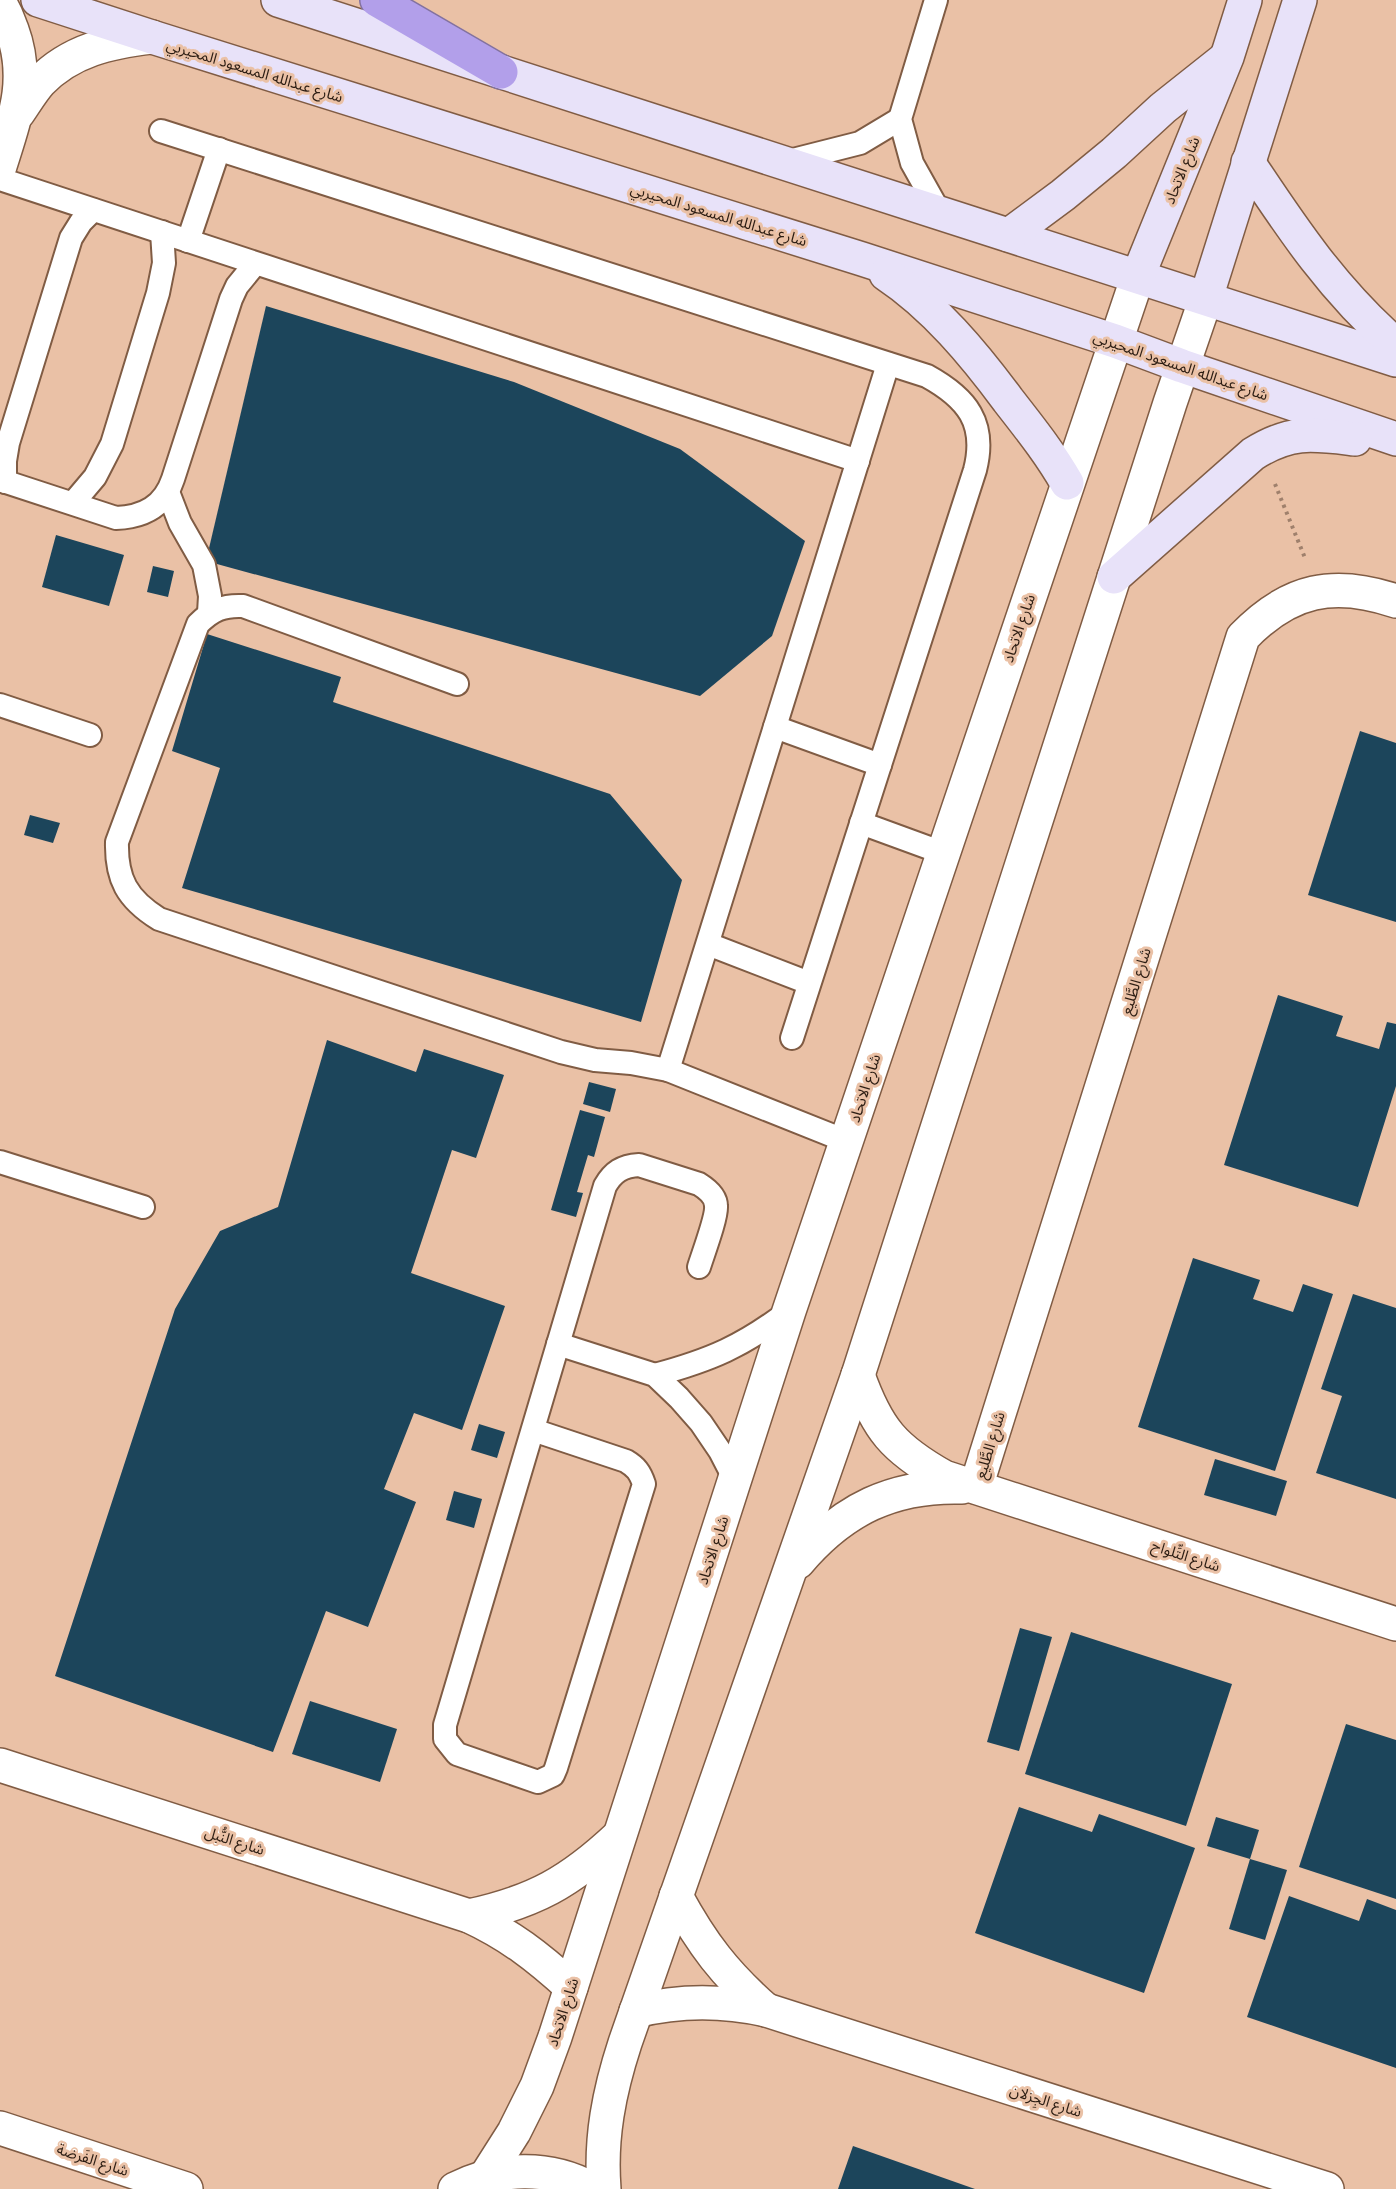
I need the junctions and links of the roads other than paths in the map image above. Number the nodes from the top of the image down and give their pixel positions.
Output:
1 (38, 0) edge
2 (278, 0) edge
3 (377, 0) edge
4 (936, 0) edge
5 (1245, 0) edge
6 (1300, 0) edge
7 (0, 4) edge
8 (152, 38) junction
9 (1227, 57) junction
10 (501, 72) junction
11 (17, 114) junction
12 (900, 119) junction
13 (161, 131) dead end
14 (219, 149) junction
15 (1248, 162) junction
16 (1, 163) edge
17 (783, 163) junction
18 (93, 210) junction
19 (940, 213) junction
20 (162, 232) junction
21 (1009, 235) junction
22 (188, 241) junction
23 (862, 259) junction
24 (255, 264) junction
25 (1138, 276) junction
26 (1206, 298) junction
27 (1115, 341) junction
28 (1396, 345) edge
29 (1396, 360) edge
30 (888, 364) junction
31 (1182, 366) junction
32 (1396, 439) edge
33 (1396, 444) edge
34 (858, 461) junction
35 (2, 481) edge
36 (1067, 483) junction
37 (168, 492) junction
38 (73, 503) junction
39 (1114, 577) junction
40 (1396, 601) edge
41 (209, 613) junction
42 (457, 684) dead end
43 (0, 705) edge
44 (775, 727) junction
45 (90, 735) dead end
46 (880, 765) junction
47 (861, 823) junction
48 (943, 853) junction
49 (708, 944) junction
50 (809, 983) junction
51 (792, 1038) dead end
52 (668, 1070) junction
53 (846, 1141) junction
54 (0, 1162) edge
55 (143, 1207) dead end
56 (699, 1267) dead end
57 (789, 1311) junction
58 (558, 1344) junction
59 (655, 1375) junction
60 (858, 1375) junction
61 (533, 1430) junction
62 (735, 1480) junction
63 (976, 1487) junction
64 (790, 1573) junction
65 (1396, 1624) edge
66 (0, 1765) edge
67 (620, 1835) junction
68 (676, 1896) junction
69 (469, 1916) junction
70 (571, 1987) junction
71 (766, 2010) junction
72 (636, 2011) junction
73 (0, 2128) edge
74 (166, 2186) edge
75 (463, 2186) edge
76 (592, 2189) edge
77 (604, 2189) edge
78 (1327, 2189) edge

1 - 8 street, شارع عبدالله المسعود المحيربي
2 - 10 street
3 - 10 highway
4 - 12 lane
5 - 9 street, شارع الاتحاد
6 - 15 street
7 - 11 street
8 - 11 street
8 - 23 street, شارع عبدالله المسعود المحيربي
9 - 21 street
9 - 25 street, شارع الاتحاد
10 - 17 street
11 - 16 street
12 - 17 lane
12 - 19 lane
13 - 14 lane
14 - 22 lane
14 - 30 lane
15 - 26 street
15 - 28 street
16 - 18 lane
17 - 19 street
18 - 20 lane
18 - 35 lane
19 - 21 street
20 - 22 lane
20 - 38 lane
21 - 25 street
22 - 24 lane
23 - 27 street, شارع عبدالله المسعود المحيربي
23 - 36 street
24 - 34 lane
24 - 37 lane
25 - 26 street
25 - 27 street, شارع الاتحاد
26 - 29 street
26 - 31 street
27 - 31 street, شارع عبدالله المسعود المحيربي
27 - 36 street, شارع الاتحاد
30 - 34 lane
30 - 46 lane
31 - 32 street, شارع عبدالله المسعود المحيربي
31 - 39 street
33 - 39 street
34 - 44 lane
35 - 38 lane
36 - 48 street, شارع الاتحاد
37 - 38 lane
37 - 41 lane
39 - 60 street
40 - 63 street, شارع الطَّليع
41 - 42 lane
41 - 52 lane
43 - 45 lane
44 - 46 lane
44 - 49 lane
46 - 47 lane
47 - 48 lane
47 - 50 lane
48 - 53 street, شارع الاتحاد
49 - 50 lane
49 - 52 lane
50 - 51 lane
52 - 53 lane
53 - 57 street, شارع الاتحاد
54 - 55 lane
56 - 58 lane
57 - 59 lane
57 - 62 street, شارع الاتحاد
58 - 59 lane
58 - 61 lane
59 - 62 lane
60 - 63 street, شارع التِّلواح
60 - 64 street
61 - 61 lane
62 - 67 street, شارع الاتحاد
63 - 64 street, شارع التِّلواح
63 - 65 street, شارع التِّلواح
64 - 68 street
66 - 69 street, شارع النُّبل
67 - 69 street
67 - 70 street, شارع الاتحاد
68 - 71 street, شارع الجِزلان
68 - 72 street
69 - 70 street, شارع النُّبل
70 - 75 street, شارع الاتحاد
71 - 72 street, شارع الجِزلان
71 - 78 street, شارع الجِزلان
72 - 77 street
73 - 74 street, شارع الفَرضة
75 - 76 street

